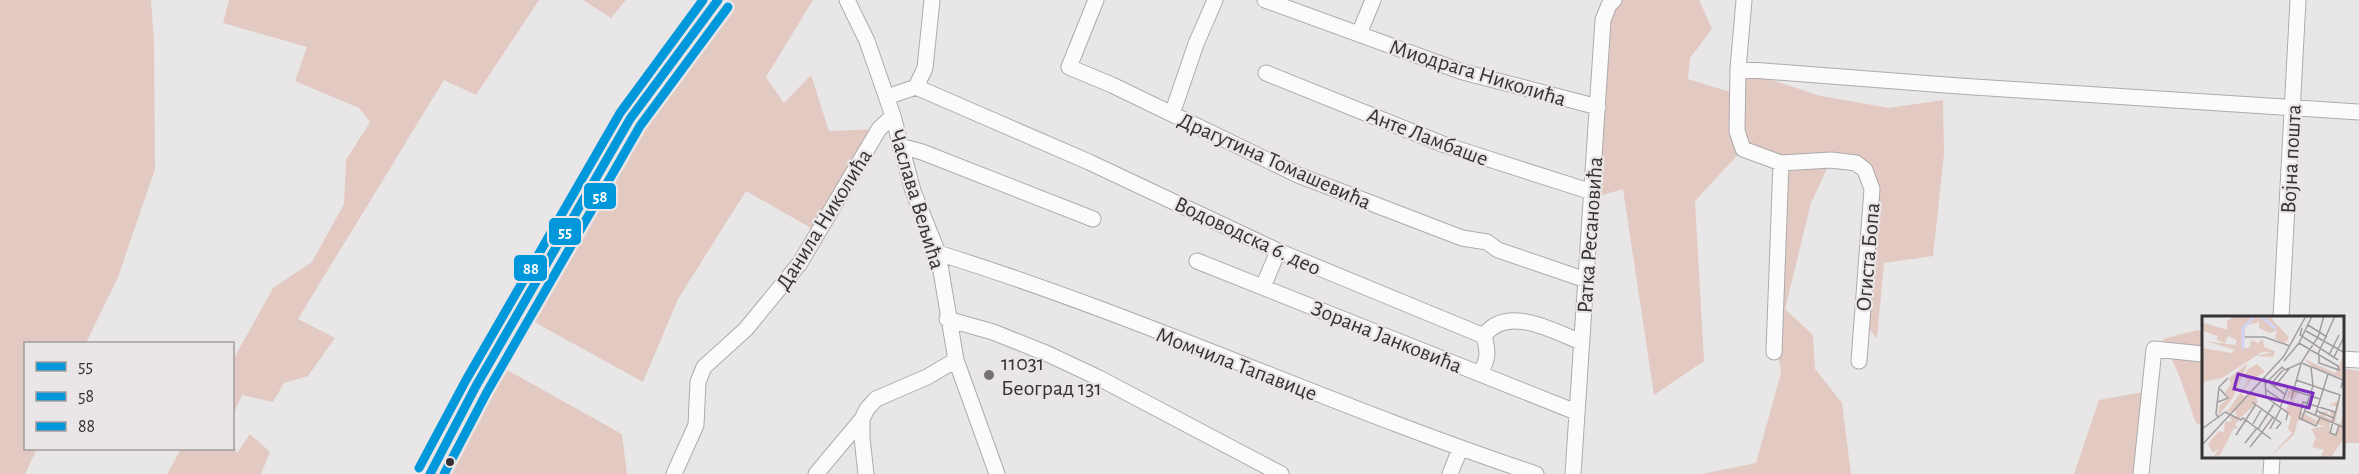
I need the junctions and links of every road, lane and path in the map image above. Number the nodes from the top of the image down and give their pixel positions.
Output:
1 (718, 0) edge
2 (847, 0) edge
3 (932, 0) edge
4 (1096, 0) edge
5 (1215, 0) edge
6 (1265, 0) edge
7 (1373, 0) edge
8 (1614, 0) edge
9 (1744, 0) edge
10 (2298, 0) edge
11 (1300, 6) edge
12 (1359, 34) junction
13 (1738, 69) junction
14 (1266, 73) dead end
15 (916, 87) junction
16 (887, 97) junction
17 (1598, 107) junction
18 (2293, 107) junction
19 (2359, 112) edge
20 (1172, 114) junction
21 (892, 116) junction
22 (900, 146) junction
23 (1780, 163) junction
24 (1592, 192) junction
25 (1093, 219) dead end
26 (1278, 251) junction
27 (938, 253) junction
28 (1197, 261) dead end
29 (1586, 280) junction
30 (1263, 287) junction
31 (2281, 316) edge
32 (948, 319) junction
33 (1484, 336) junction
34 (1581, 342) junction
35 (1774, 352) dead end
36 (2202, 354) edge
37 (2344, 359) edge
38 (956, 360) junction
39 (2359, 360) edge
40 (1859, 361) dead end
41 (1480, 373) junction
42 (1576, 412) junction
43 (862, 419) junction
44 (1460, 448) junction
45 (2272, 459) edge
46 (995, 473) edge
47 (430, 474) edge
48 (674, 474) edge
49 (816, 474) edge
50 (867, 474) edge
51 (1281, 474) edge
52 (1450, 474) edge
53 (1536, 474) edge
54 (1573, 474) edge
55 (2141, 474) edge
56 (2271, 474) edge

1 - 47 main road
2 - 16 street, Часлава Вељића
3 - 15 street
4 - 20 street, Драгутина Томашевића
5 - 20 street
6 - 11 street, Миодрага Николића
7 - 12 street, Миодрага Николића
8 - 17 street, Ратка Ресановића
9 - 13 street, Огиста Бопа
10 - 18 street, Војна пошта
11 - 12 street, Миодрага Николића
12 - 17 street, Миодрага Николића
13 - 18 street
13 - 23 street, Огиста Бопа
14 - 24 street, Анте Ламбаше
15 - 16 street
15 - 26 street, Водоводска 6. део
16 - 21 street, Часлава Вељића
17 - 24 street, Ратка Ресановића
18 - 19 street
18 - 31 street, Војна пошта
20 - 29 street, Драгутина Томашевића
21 - 22 street, Часлава Вељића
21 - 48 street, Данила Николића
22 - 25 street
22 - 27 street, Часлава Вељића
23 - 35 street
23 - 40 street, Огиста Бопа
24 - 29 street, Ратка Ресановића
26 - 30 street
26 - 33 street, Водоводска 6. део
27 - 32 street, Часлава Вељића
27 - 44 street, Момчила Тапавице
28 - 30 street, Зорана Јанковића
29 - 34 street, Ратка Ресановића
30 - 41 street, Зорана Јанковића
32 - 38 street, Часлава Вељића
32 - 51 street
33 - 34 street
33 - 41 street
34 - 42 street, Ратка Ресановића
36 - 55 street
37 - 39 street
38 - 43 street
38 - 46 street, Часлава Вељића
41 - 42 street, Зорана Јанковића
42 - 54 street, Ратка Ресановића
43 - 49 street
43 - 50 street
44 - 52 street
44 - 53 street, Момчила Тапавице
45 - 56 street

